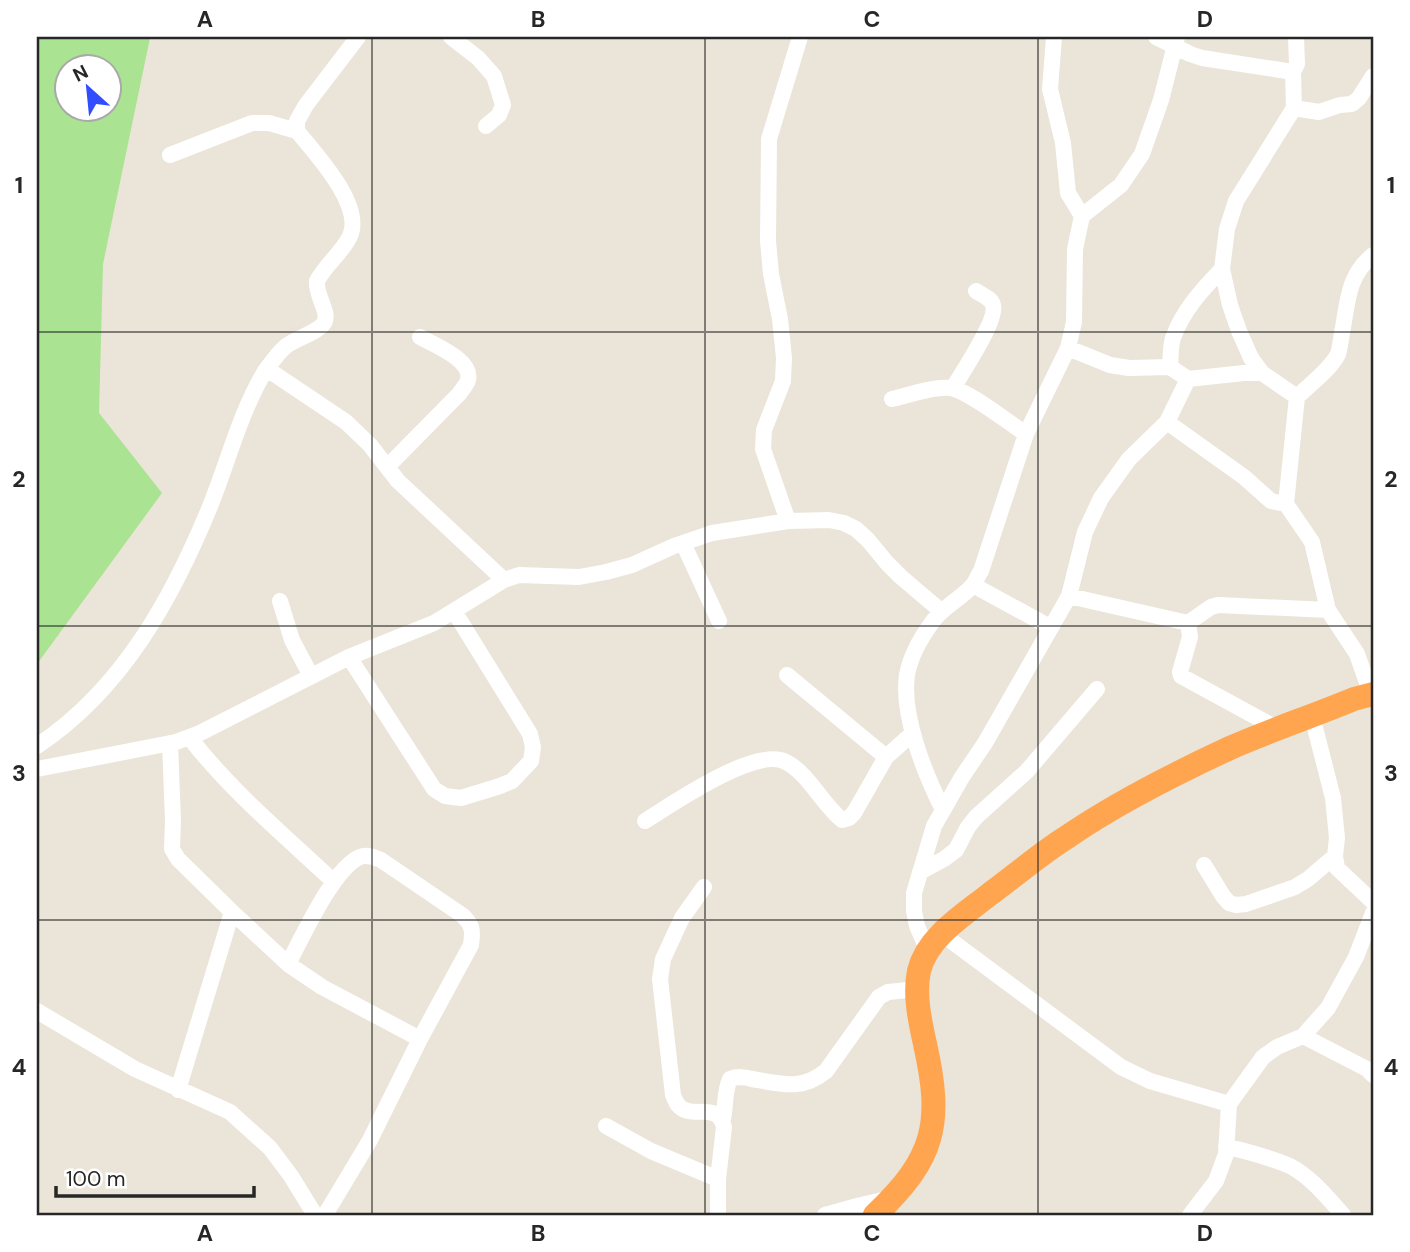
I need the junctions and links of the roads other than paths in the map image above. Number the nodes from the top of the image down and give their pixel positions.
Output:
1 (358, 37) edge
2 (451, 37) edge
3 (800, 37) edge
4 (1054, 37) edge
5 (1156, 37) edge
6 (1296, 37) edge
7 (1176, 42) edge
8 (1293, 72) junction
9 (1373, 76) edge
10 (1294, 108) junction
11 (486, 126) dead end
12 (297, 131) junction
13 (170, 155) dead end
14 (1082, 216) junction
15 (1373, 255) edge
16 (1222, 269) junction
17 (976, 291) dead end
18 (420, 337) dead end
19 (1068, 348) junction
20 (1170, 367) junction
21 (267, 369) junction
22 (1262, 373) junction
23 (1188, 379) junction
24 (953, 388) junction
25 (1297, 397) junction
26 (892, 399) dead end
27 (1167, 422) junction
28 (1026, 434) junction
29 (387, 467) junction
30 (1286, 504) junction
31 (788, 521) junction
32 (683, 543) junction
33 (504, 580) junction
34 (974, 584) junction
35 (1069, 596) junction
36 (280, 601) dead end
37 (1328, 610) junction
38 (454, 611) junction
39 (941, 611) junction
40 (719, 621) dead end
41 (1188, 623) junction
42 (1050, 628) junction
43 (349, 657) junction
44 (787, 675) dead end
45 (310, 676) junction
46 (1097, 689) dead end
47 (1372, 694) edge
48 (1312, 716) junction
49 (1278, 729) junction
50 (913, 733) junction
51 (189, 737) junction
52 (170, 743) junction
53 (37, 746) edge
54 (886, 757) junction
55 (37, 769) edge
56 (943, 810) junction
57 (645, 821) dead end
58 (1335, 856) junction
59 (1204, 865) dead end
60 (920, 872) junction
61 (333, 881) junction
62 (704, 887) dead end
63 (1373, 902) edge
64 (232, 912) junction
65 (1373, 913) edge
66 (934, 943) junction
67 (288, 964) junction
68 (918, 989) junction
69 (37, 1011) edge
70 (1303, 1036) junction
71 (420, 1039) junction
72 (1373, 1075) edge
73 (178, 1090) junction
74 (1229, 1104) junction
75 (723, 1119) junction
76 (606, 1126) dead end
77 (1226, 1146) junction
78 (718, 1179) junction
79 (893, 1198) junction
80 (315, 1215) edge
81 (325, 1215) edge
82 (718, 1215) edge
83 (825, 1215) edge
84 (875, 1215) edge
85 (1190, 1215) edge
86 (1343, 1215) edge

1 - 12 street
2 - 11 street
3 - 31 street
4 - 14 street
5 - 7 street
6 - 8 street
7 - 8 street
7 - 14 street
8 - 10 street
9 - 10 street
10 - 16 street
12 - 13 street
12 - 21 street
14 - 19 street
15 - 25 street
16 - 20 street
16 - 22 street
17 - 24 street
18 - 29 street
19 - 20 street
19 - 28 street
20 - 23 street
21 - 29 street
21 - 53 street
22 - 23 street
22 - 25 street
23 - 27 street
24 - 26 street
24 - 28 street
25 - 30 street
27 - 30 street
27 - 35 street
28 - 34 street
29 - 33 street
30 - 37 street
31 - 32 street
31 - 39 street
32 - 33 street
32 - 40 street
33 - 38 street
34 - 39 street
34 - 42 street
35 - 41 street
35 - 42 street
36 - 45 street
37 - 41 street
37 - 47 street
38 - 43 street
38 - 43 street
39 - 50 street
41 - 49 street
42 - 56 street
43 - 45 street
44 - 54 street
45 - 51 street
46 - 60 street
47 - 48 highway
48 - 49 highway
48 - 58 street
49 - 66 highway
50 - 54 street
50 - 56 street
51 - 52 street
51 - 61 street
52 - 55 street
52 - 64 street
54 - 57 street
56 - 60 street
58 - 59 street
58 - 63 street
60 - 66 street
61 - 67 street
61 - 71 street
62 - 75 street
64 - 67 street
64 - 73 street
65 - 70 street
66 - 68 highway
66 - 74 street
67 - 71 street
68 - 75 street
68 - 79 highway
69 - 73 street
70 - 72 street
70 - 74 street
71 - 81 street
73 - 80 street
74 - 77 street
75 - 78 street
76 - 78 street
77 - 85 street
77 - 86 street
78 - 82 street
79 - 83 street
79 - 84 highway

